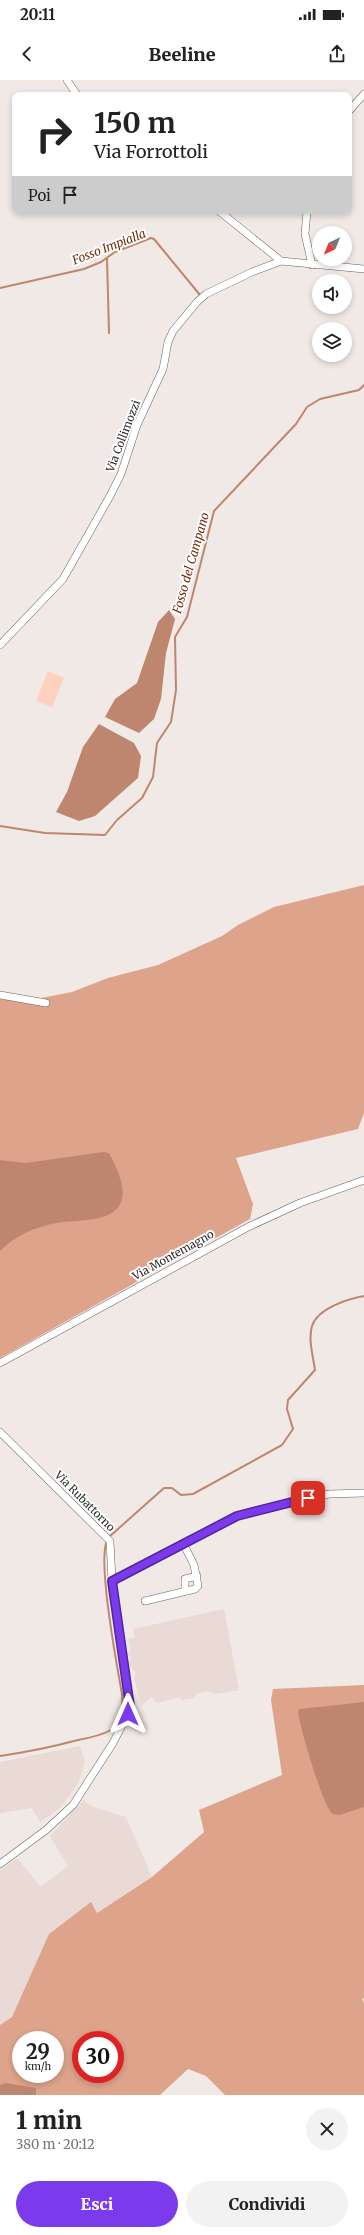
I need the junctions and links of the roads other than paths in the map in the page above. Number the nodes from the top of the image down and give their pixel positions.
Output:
1 (67, 80) edge
2 (75, 92) edge
3 (364, 94) edge
4 (352, 107) edge
5 (223, 214) edge
6 (307, 214) edge
7 (281, 262) junction
8 (312, 265) joint
9 (325, 266) edge
10 (364, 269) edge
11 (0, 645) edge
12 (0, 995) edge
13 (46, 1002) dead end
14 (364, 1180) edge
15 (0, 1363) edge
16 (0, 1432) edge
17 (364, 1493) edge
18 (183, 1543) junction
19 (197, 1576) junction
20 (112, 1581) junction
21 (185, 1591) junction
22 (145, 1601) dead end
23 (0, 1864) edge

1 - 2 street
3 - 4 street
5 - 7 street
6 - 8 street
7 - 8 street
7 - 11 street, Via Collimozzi
9 - 10 street
12 - 13 street
14 - 15 street, Via Montemagno
16 - 20 street, Via Rubattorno
17 - 18 street
18 - 19 street
18 - 20 street
19 - 21 street
19 - 21 street
20 - 23 street, Via Rubattorno
21 - 22 street

